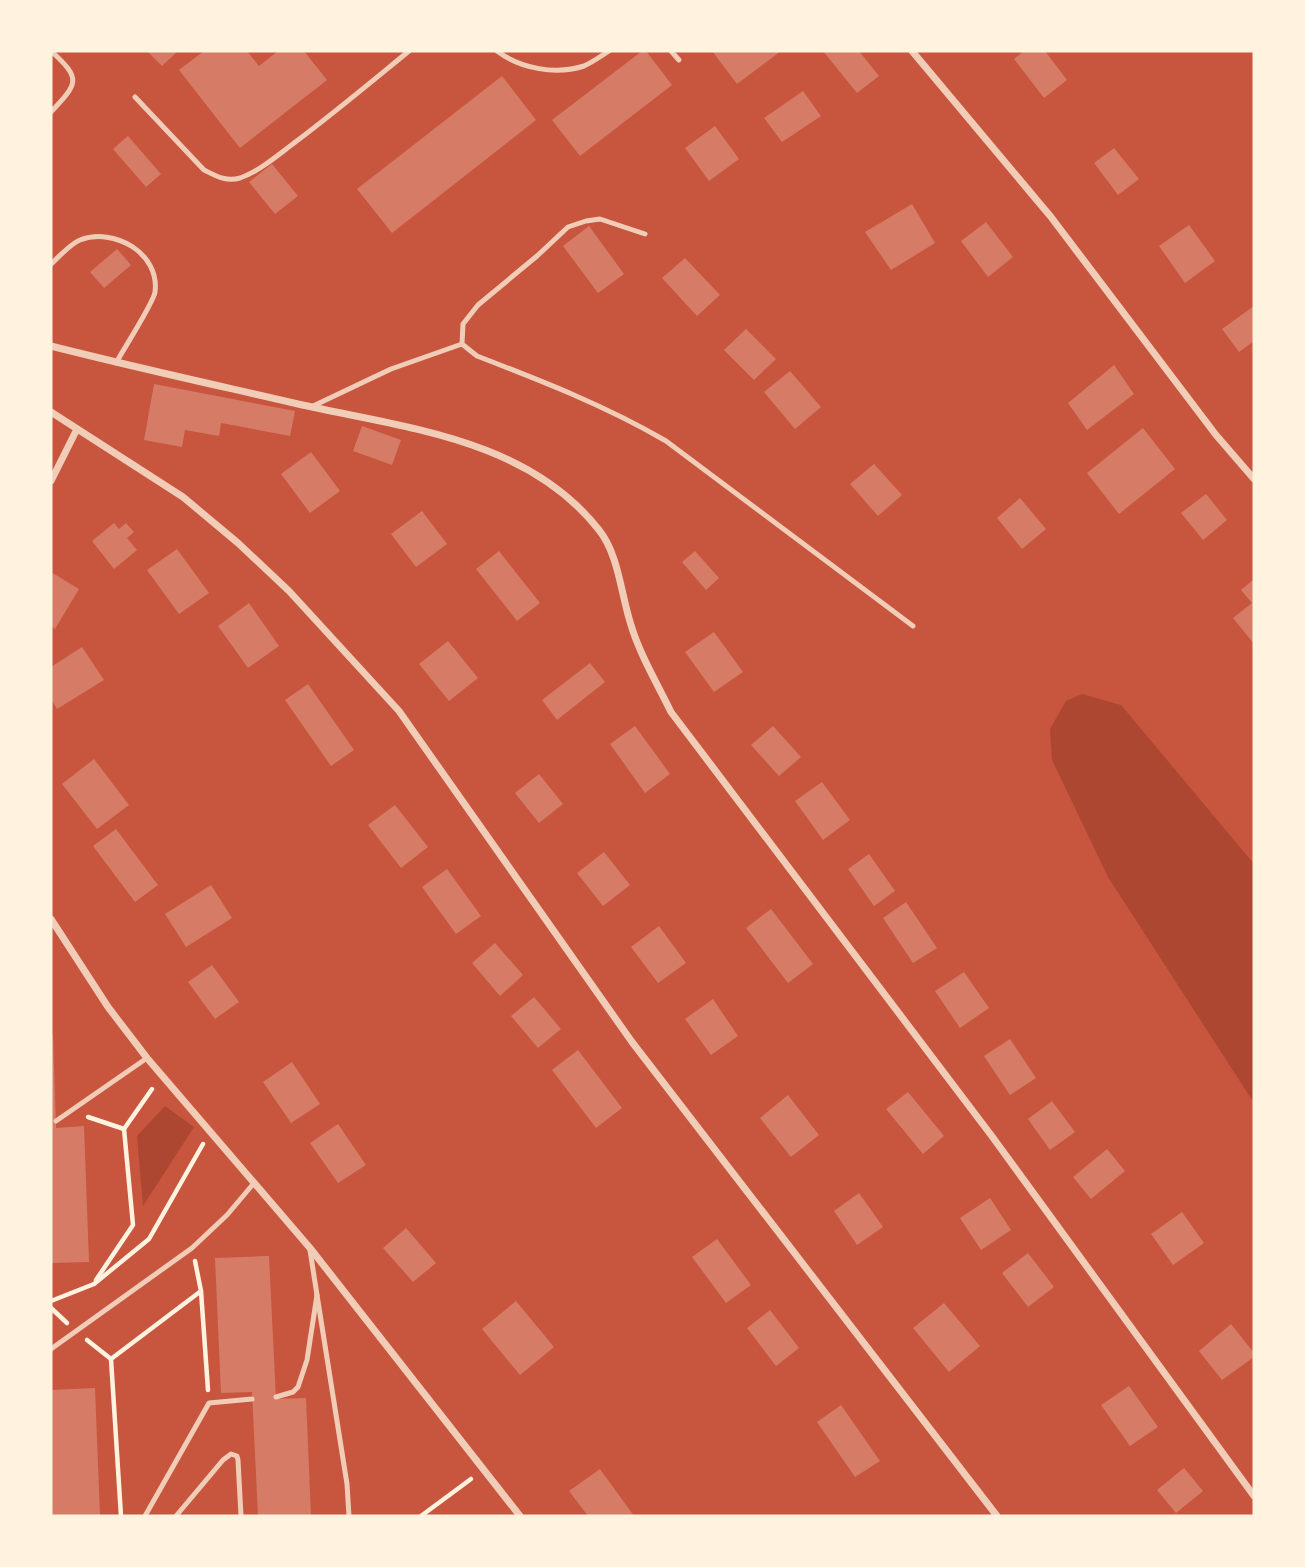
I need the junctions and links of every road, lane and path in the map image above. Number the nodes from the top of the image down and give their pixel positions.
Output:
1 (51, 51) edge
2 (409, 51) edge
3 (497, 51) edge
4 (609, 51) edge
5 (671, 51) edge
6 (912, 51) edge
7 (679, 60) dead end
8 (135, 97) dead end
9 (51, 112) edge
10 (645, 234) dead end
11 (51, 264) edge
12 (462, 344) junction
13 (51, 346) edge
14 (116, 363) junction
15 (311, 407) junction
16 (51, 412) edge
17 (78, 429) junction
18 (1254, 479) edge
19 (51, 481) edge
20 (913, 626) dead end
21 (51, 919) edge
22 (147, 1058) junction
23 (162, 1075) junction
24 (71, 1112) junction
25 (56, 1121) dead end
26 (124, 1129) junction
27 (211, 1130) junction
28 (254, 1183) junction
29 (192, 1248) junction
30 (310, 1248) junction
31 (94, 1284) junction
32 (201, 1291) junction
33 (317, 1295) junction
34 (51, 1301) edge
35 (51, 1349) edge
36 (276, 1397) dead end
37 (252, 1399) dead end
38 (209, 1403) junction
39 (484, 1470) junction
40 (1254, 1496) edge
41 (121, 1516) edge
42 (145, 1516) edge
43 (176, 1516) edge
44 (241, 1516) edge
45 (349, 1516) edge
46 (421, 1516) edge
47 (520, 1516) edge
48 (997, 1516) edge

1 - 9 lane
2 - 8 lane
3 - 4 lane
5 - 7 lane
6 - 18 street
10 - 12 lane
11 - 14 lane
12 - 15 lane
12 - 20 lane
13 - 14 street
14 - 15 street
15 - 40 street
16 - 17 street
17 - 19 street
17 - 48 street
21 - 22 street
22 - 23 street
22 - 24 lane
23 - 26 path
23 - 27 street
24 - 25 lane
24 - 26 path
26 - 31 path
27 - 28 street
27 - 31 path
28 - 29 lane
28 - 30 street
29 - 32 path
29 - 35 lane
30 - 33 lane
30 - 39 street
31 - 34 path
32 - 38 path
32 - 41 path
33 - 36 lane
33 - 45 lane
37 - 38 lane
38 - 42 lane
39 - 46 path
39 - 47 street
43 - 44 lane

